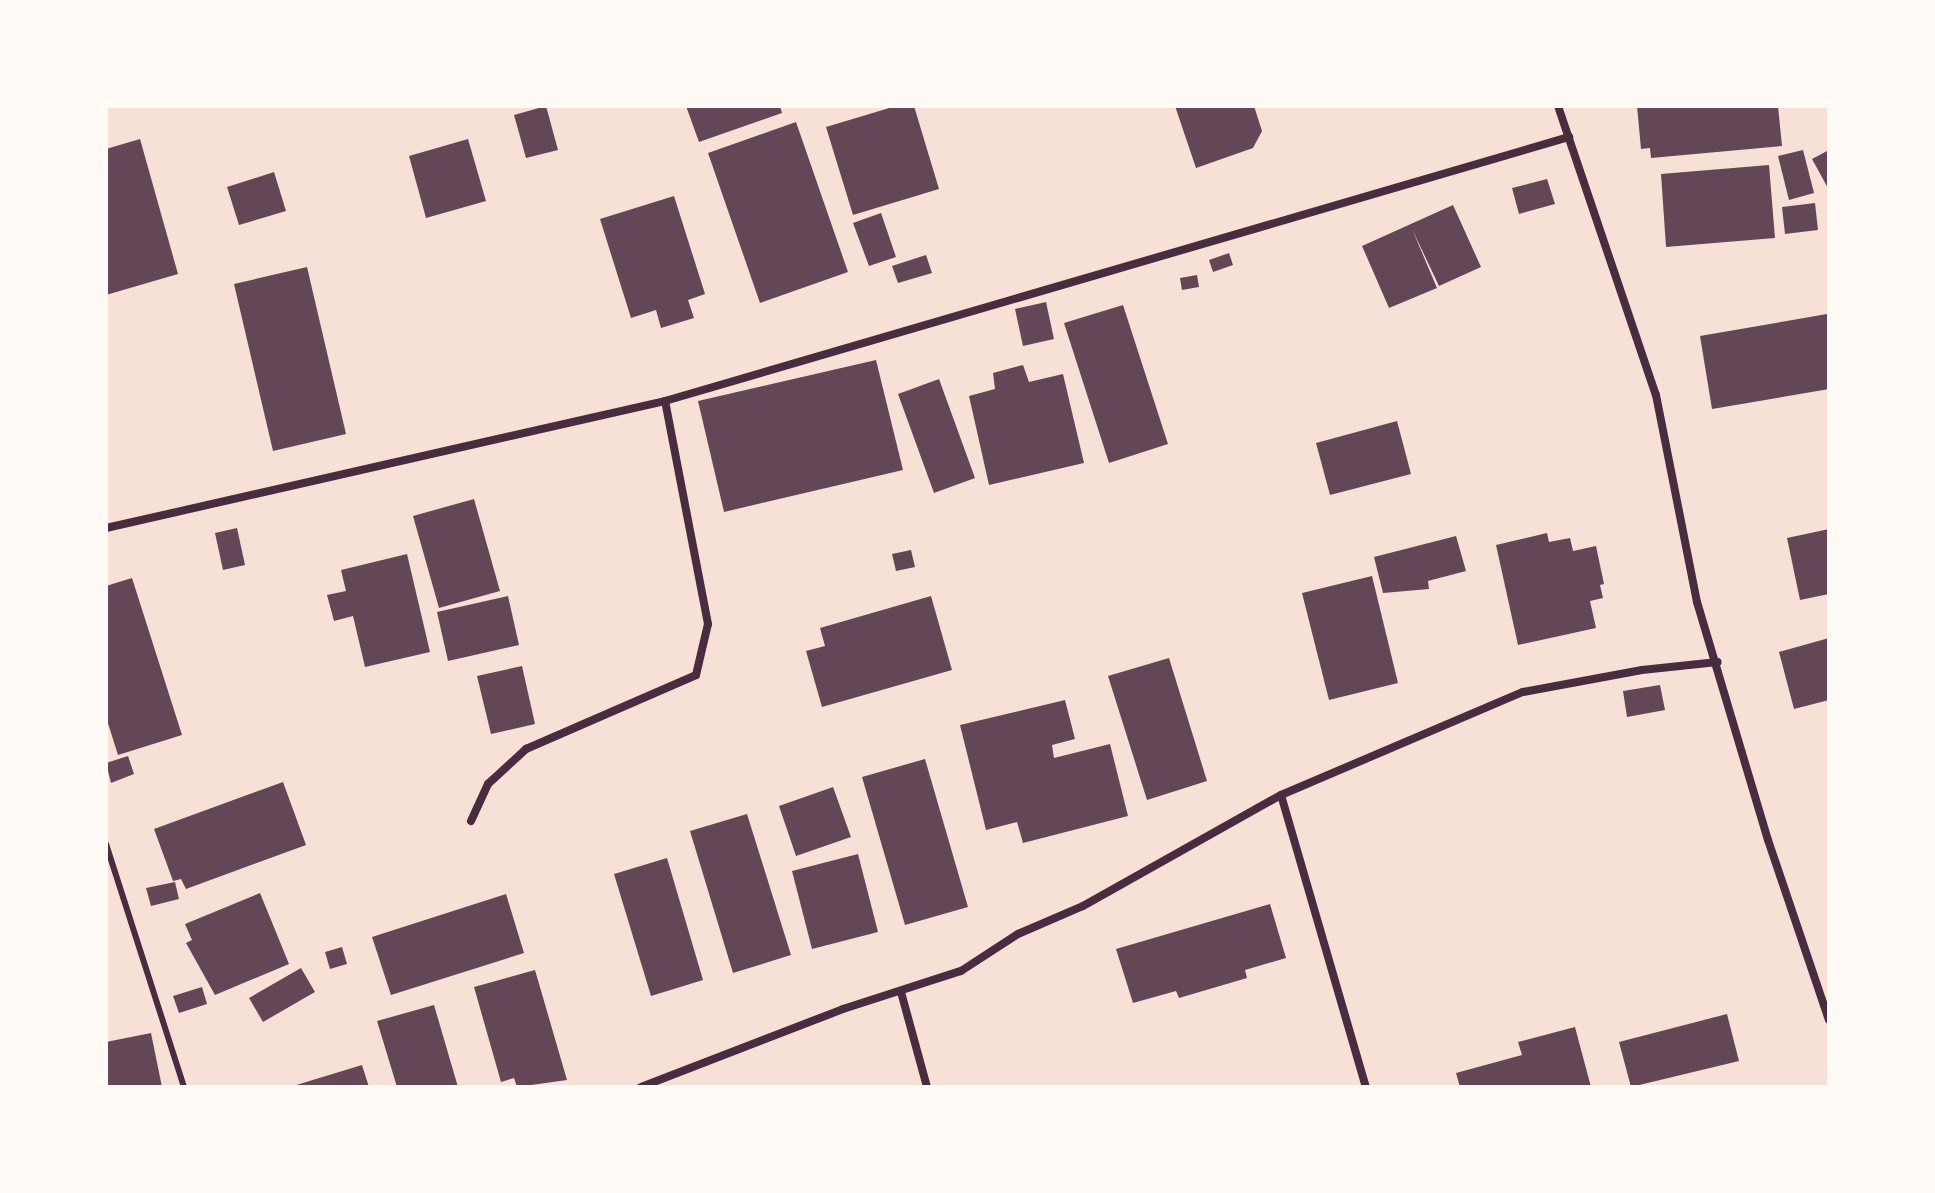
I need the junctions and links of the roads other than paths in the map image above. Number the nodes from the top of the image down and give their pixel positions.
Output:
1 (1558, 106) edge
2 (1569, 137) junction
3 (665, 401) junction
4 (106, 528) edge
5 (1718, 662) junction
6 (1281, 795) junction
7 (471, 821) dead end
8 (106, 844) edge
9 (901, 992) junction
10 (1829, 1020) edge
11 (184, 1087) edge
12 (641, 1087) edge
13 (927, 1087) edge
14 (1366, 1087) edge

1 - 2 street
2 - 3 street
2 - 5 street
3 - 4 street
3 - 7 street
5 - 6 street
5 - 10 street
6 - 9 street
6 - 14 street
8 - 11 lane
9 - 12 street
9 - 13 street

